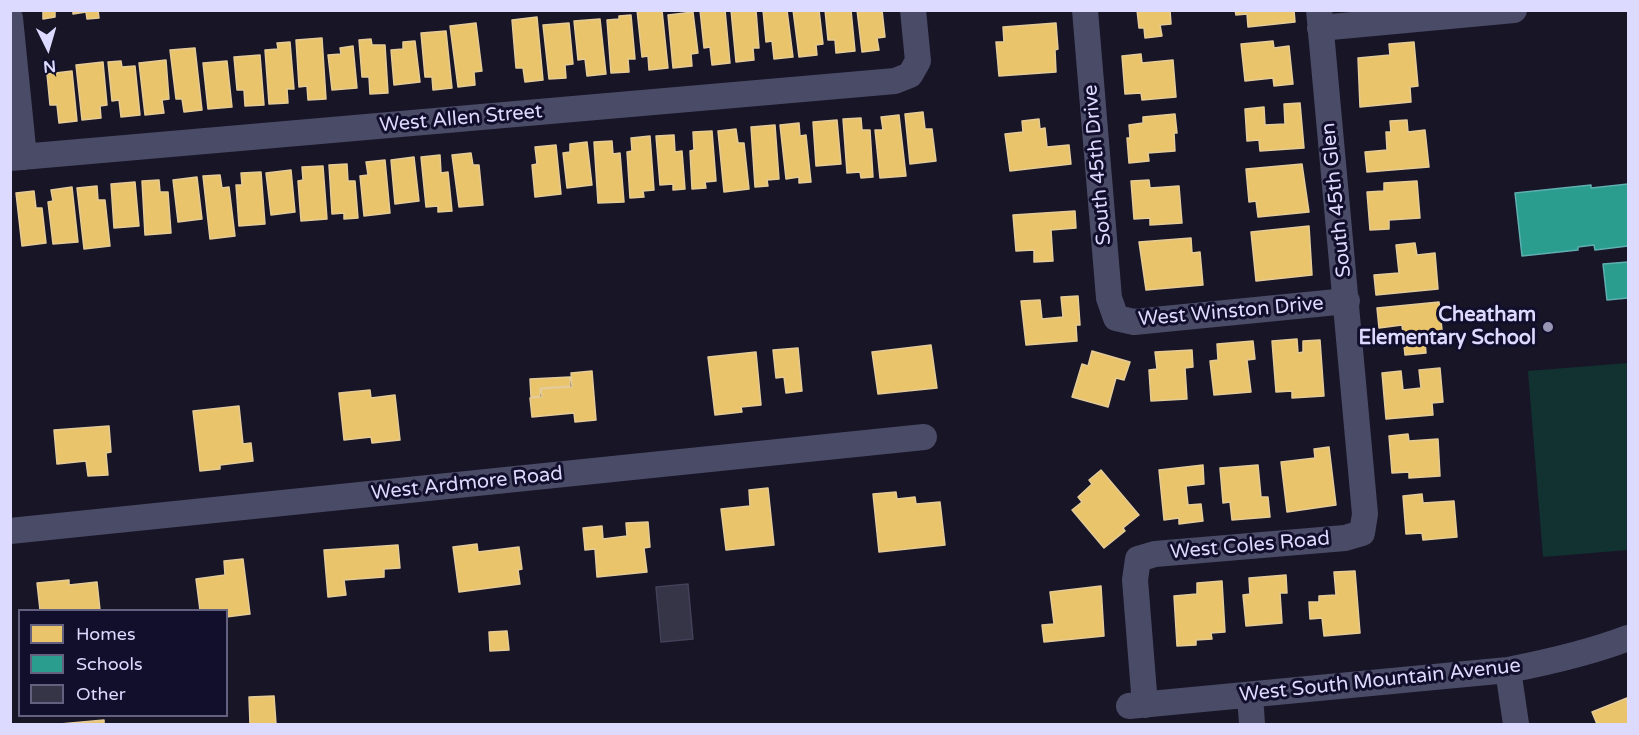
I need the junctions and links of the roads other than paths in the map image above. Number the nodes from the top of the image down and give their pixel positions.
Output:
1 (913, 10) edge
2 (1085, 10) edge
3 (1514, 10) edge
4 (10, 18) edge
5 (1319, 19) edge
6 (17, 158) edge
7 (1347, 301) junction
8 (1116, 318) joint
9 (924, 437) dead end
10 (10, 531) edge
11 (1362, 533) joint
12 (1629, 638) edge
13 (1508, 670) junction
14 (1250, 695) junction
15 (1137, 705) joint
16 (1252, 724) edge
17 (1516, 724) edge

1 - 6 street, West Allen Street
2 - 8 street, South 45th Drive
3 - 5 street
4 - 6 street
5 - 7 street, South 45th Glen
7 - 8 street, West Winston Drive
7 - 11 street, South 45th Glen
9 - 10 street, West Ardmore Road
11 - 15 street, West Coles Road
12 - 13 street, West South Mountain Avenue
13 - 14 street, West South Mountain Avenue
13 - 17 street
14 - 15 street, West South Mountain Avenue
14 - 16 street

